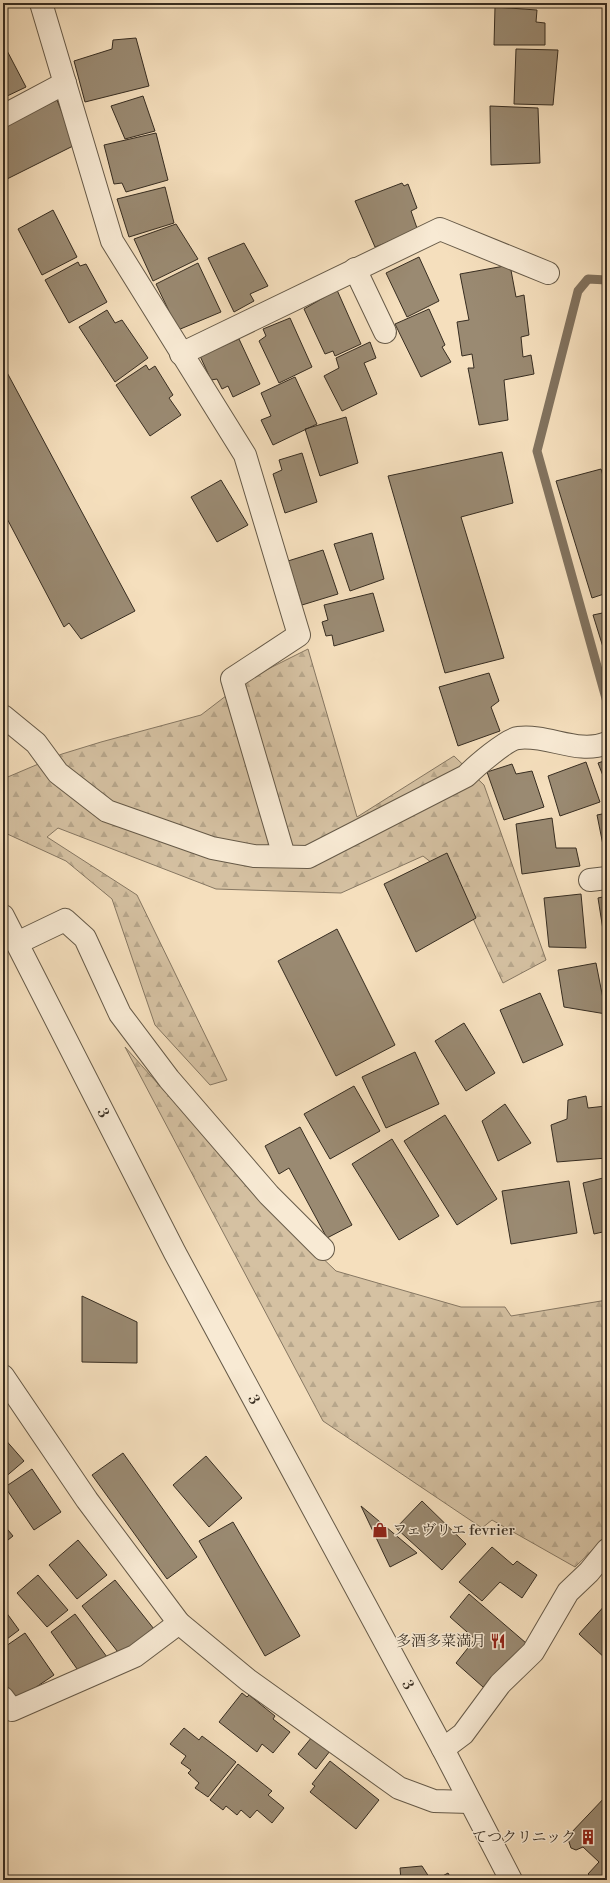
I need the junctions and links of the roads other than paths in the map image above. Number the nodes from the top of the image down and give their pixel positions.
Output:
1 (41, 3) edge
2 (65, 83) junction
3 (3, 116) edge
4 (355, 270) junction
5 (548, 273) dead end
6 (385, 332) dead end
7 (181, 354) junction
8 (3, 716) edge
9 (607, 743) edge
10 (284, 856) junction
11 (3, 916) edge
12 (17, 942) junction
13 (323, 1249) dead end
14 (3, 1376) edge
15 (605, 1557) edge
16 (179, 1623) junction
17 (3, 1698) edge
18 (443, 1749) junction
19 (470, 1802) junction
20 (511, 1880) edge

1 - 2 street
2 - 3 street
2 - 7 street
4 - 5 street
4 - 6 street
4 - 7 street
7 - 10 street
8 - 10 street
9 - 10 street
11 - 12 street, 3
12 - 13 street
12 - 18 street, 3
14 - 16 street
15 - 18 street
16 - 17 street
16 - 19 street
18 - 19 street, 3
19 - 20 street, 3

